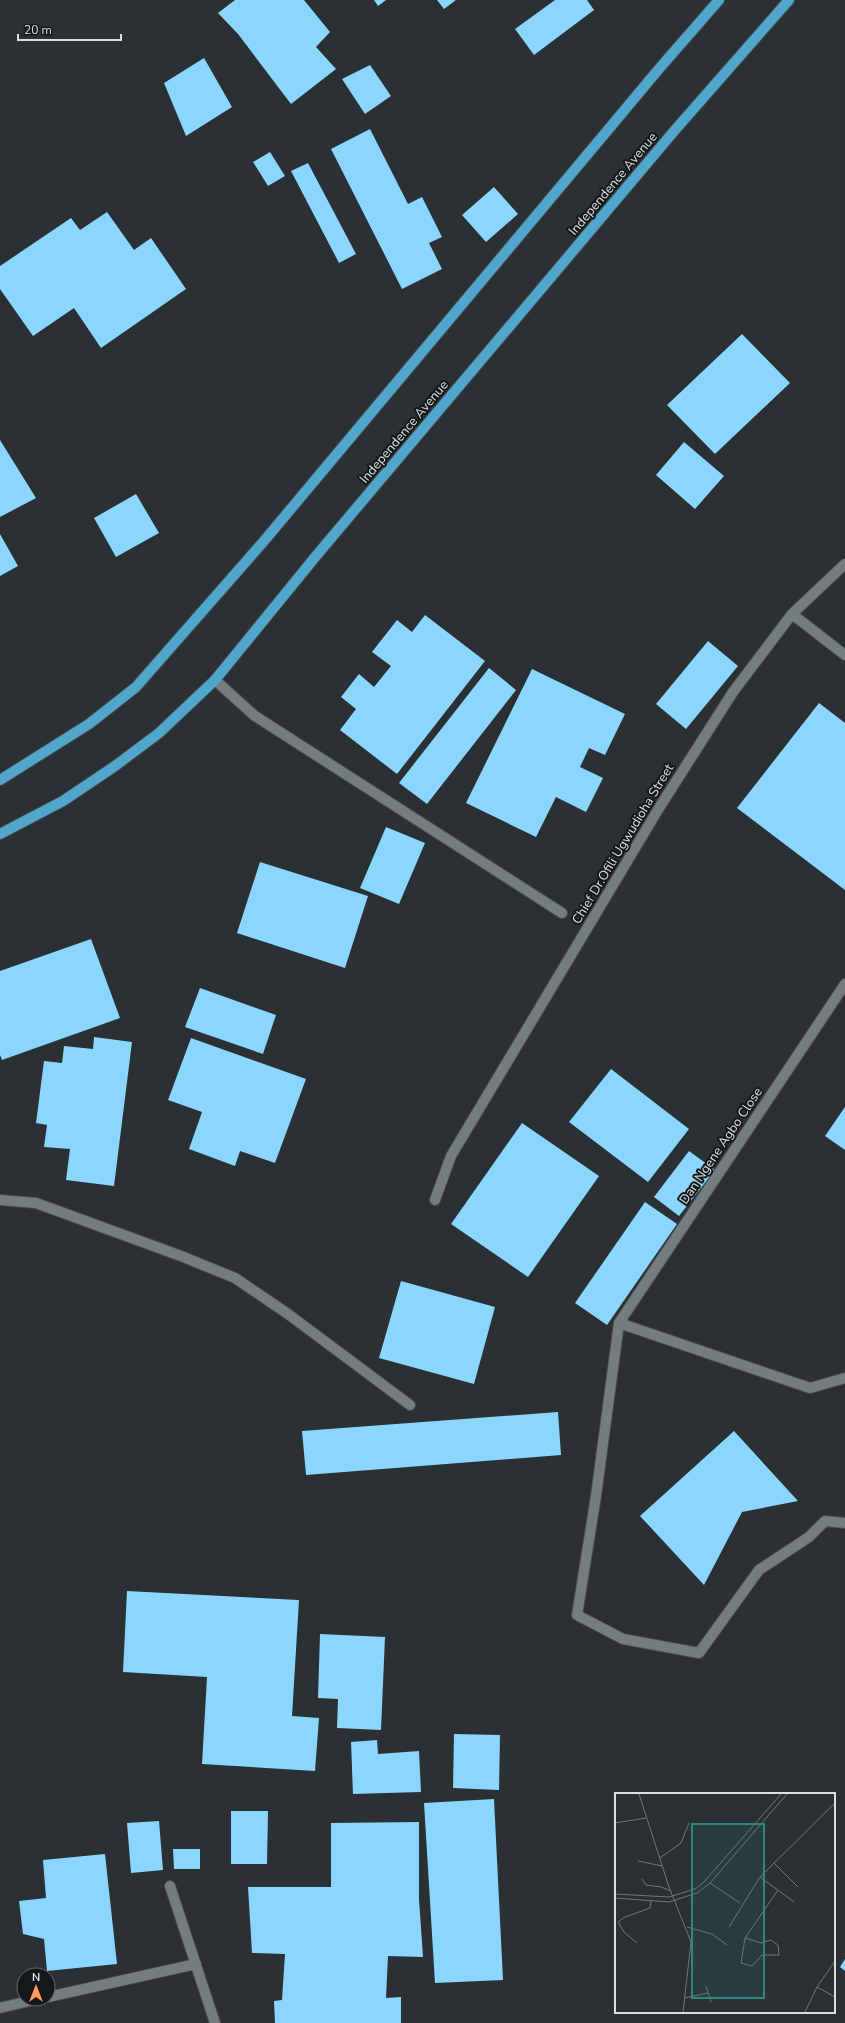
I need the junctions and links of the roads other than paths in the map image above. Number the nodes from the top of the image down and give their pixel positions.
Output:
1 (719, 0) edge
2 (789, 0) edge
3 (845, 564) edge
4 (792, 614) junction
5 (845, 655) edge
6 (215, 680) junction
7 (0, 780) edge
8 (0, 834) edge
9 (562, 913) dead end
10 (845, 984) edge
11 (0, 1200) edge
12 (435, 1200) dead end
13 (619, 1323) junction
14 (845, 1378) edge
15 (410, 1405) dead end
16 (845, 1523) edge
17 (170, 1886) dead end
18 (196, 1964) junction
19 (56, 1995) edge
20 (16, 2004) edge
21 (0, 2008) edge
22 (215, 2023) edge

1 - 7 main road
2 - 6 main road, Independence Avenue
3 - 4 street, Chief Dr.Ofili Ugwudioha Street
4 - 5 street
4 - 12 street, Chief Dr.Ofili Ugwudioha Street
6 - 8 main road, Independence Avenue
6 - 9 street
10 - 13 street, Dan Ngene Agbo Close
11 - 15 street
13 - 14 street
13 - 16 street
17 - 18 street
18 - 19 street
18 - 22 street
20 - 21 street

